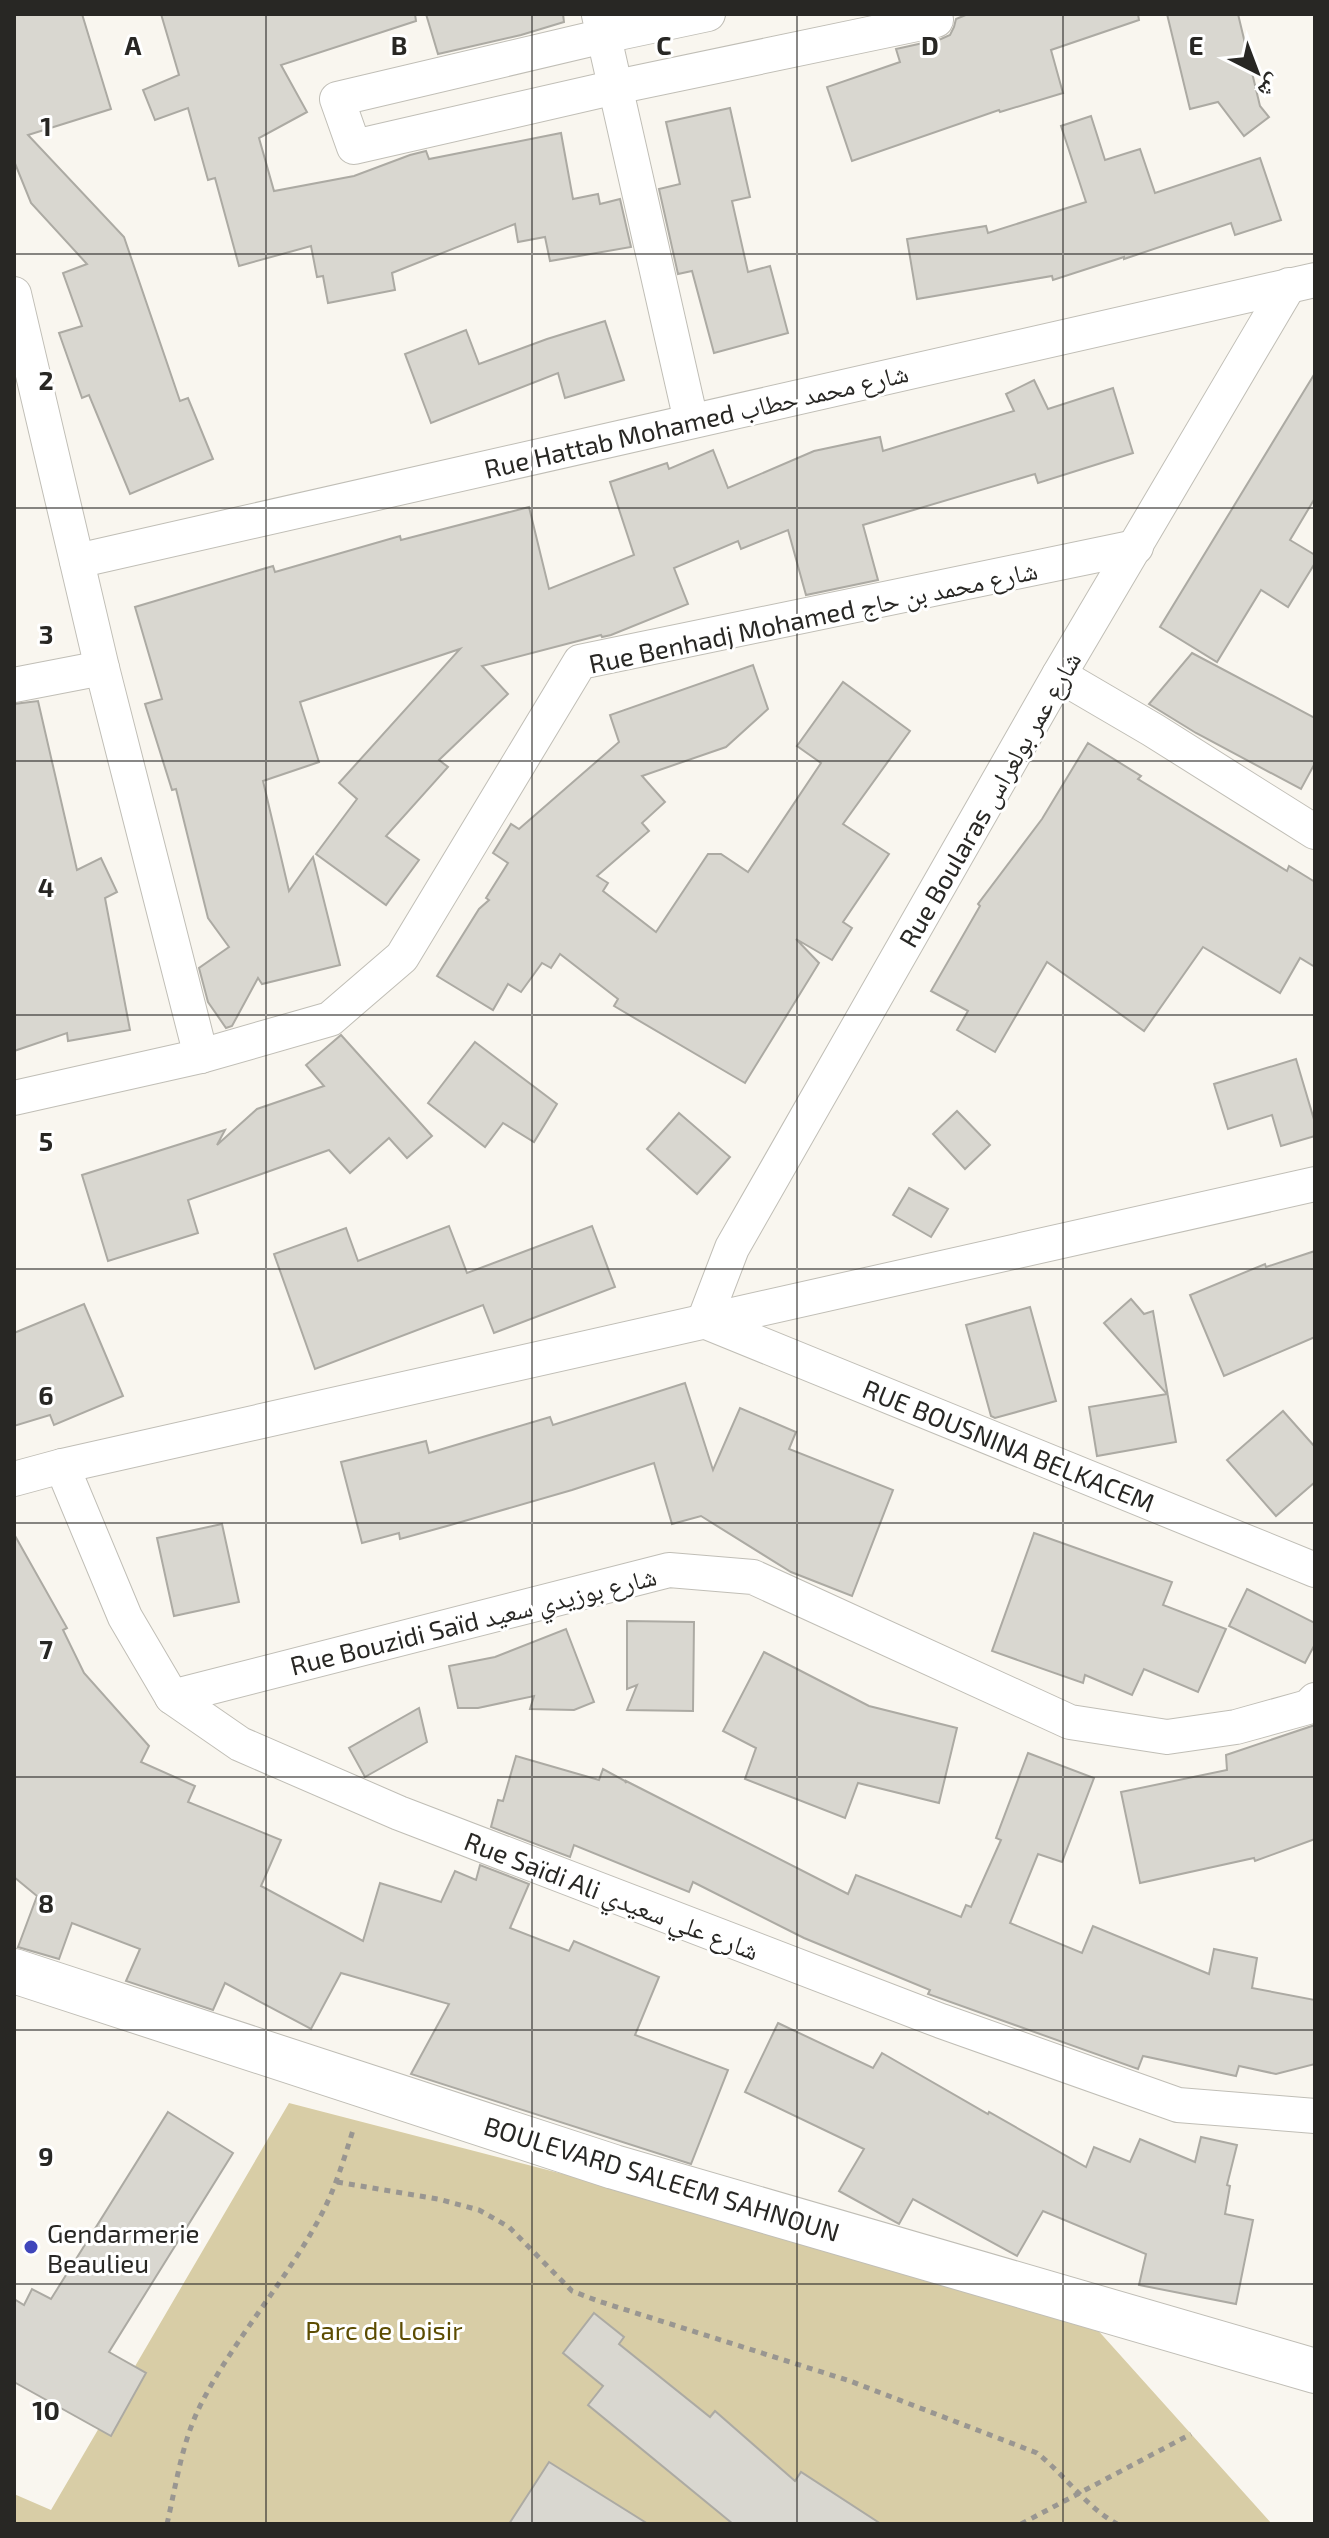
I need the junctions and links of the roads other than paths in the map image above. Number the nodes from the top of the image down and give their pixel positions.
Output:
1 (708, 14) edge
2 (935, 14) edge
3 (602, 25) edge
4 (616, 87) junction
5 (1302, 283) edge
6 (14, 294) edge
7 (691, 421) junction
8 (1136, 547) junction
9 (77, 561) junction
10 (102, 668) junction
11 (1059, 675) junction
12 (14, 685) edge
13 (1315, 832) edge
14 (201, 1056) junction
15 (14, 1098) edge
16 (1315, 1184) edge
17 (704, 1321) junction
18 (62, 1466) junction
19 (14, 1479) edge
20 (1315, 1570) edge
21 (172, 1697) junction
22 (1315, 1700) edge
23 (14, 1971) edge
24 (1315, 2116) edge
25 (1315, 2371) edge

1 - 3 street
2 - 4 street
3 - 4 street
3 - 4 street
4 - 7 street
5 - 7 street, Rue Hattab Mohamed شارع محمد حطاب
5 - 8 street, Rue Boularas شارع عمر بولعراس
6 - 9 street
7 - 9 street, Rue Hattab Mohamed شارع محمد حطاب
8 - 11 street, Rue Boularas شارع عمر بولعراس
8 - 14 street, Rue Benhadj Mohamed شارع محمد بن حاج
9 - 10 street
10 - 12 street
10 - 14 street
11 - 13 street
11 - 17 street, Rue Boularas شارع عمر بولعراس
14 - 15 street, Rue Benhadj Mohamed شارع محمد بن حاج
16 - 17 street
17 - 18 street
17 - 20 street, RUE BOUSNINA BELKACEM
18 - 19 street
18 - 21 street, Rue Saïdi Ali شارع علي سعيدي
21 - 22 street, Rue Bouzidi Saïd شارع بوزيدي سعيد
21 - 24 street, Rue Saïdi Ali شارع علي سعيدي
23 - 25 street, BOULEVARD SALEEM SAHNOUN

